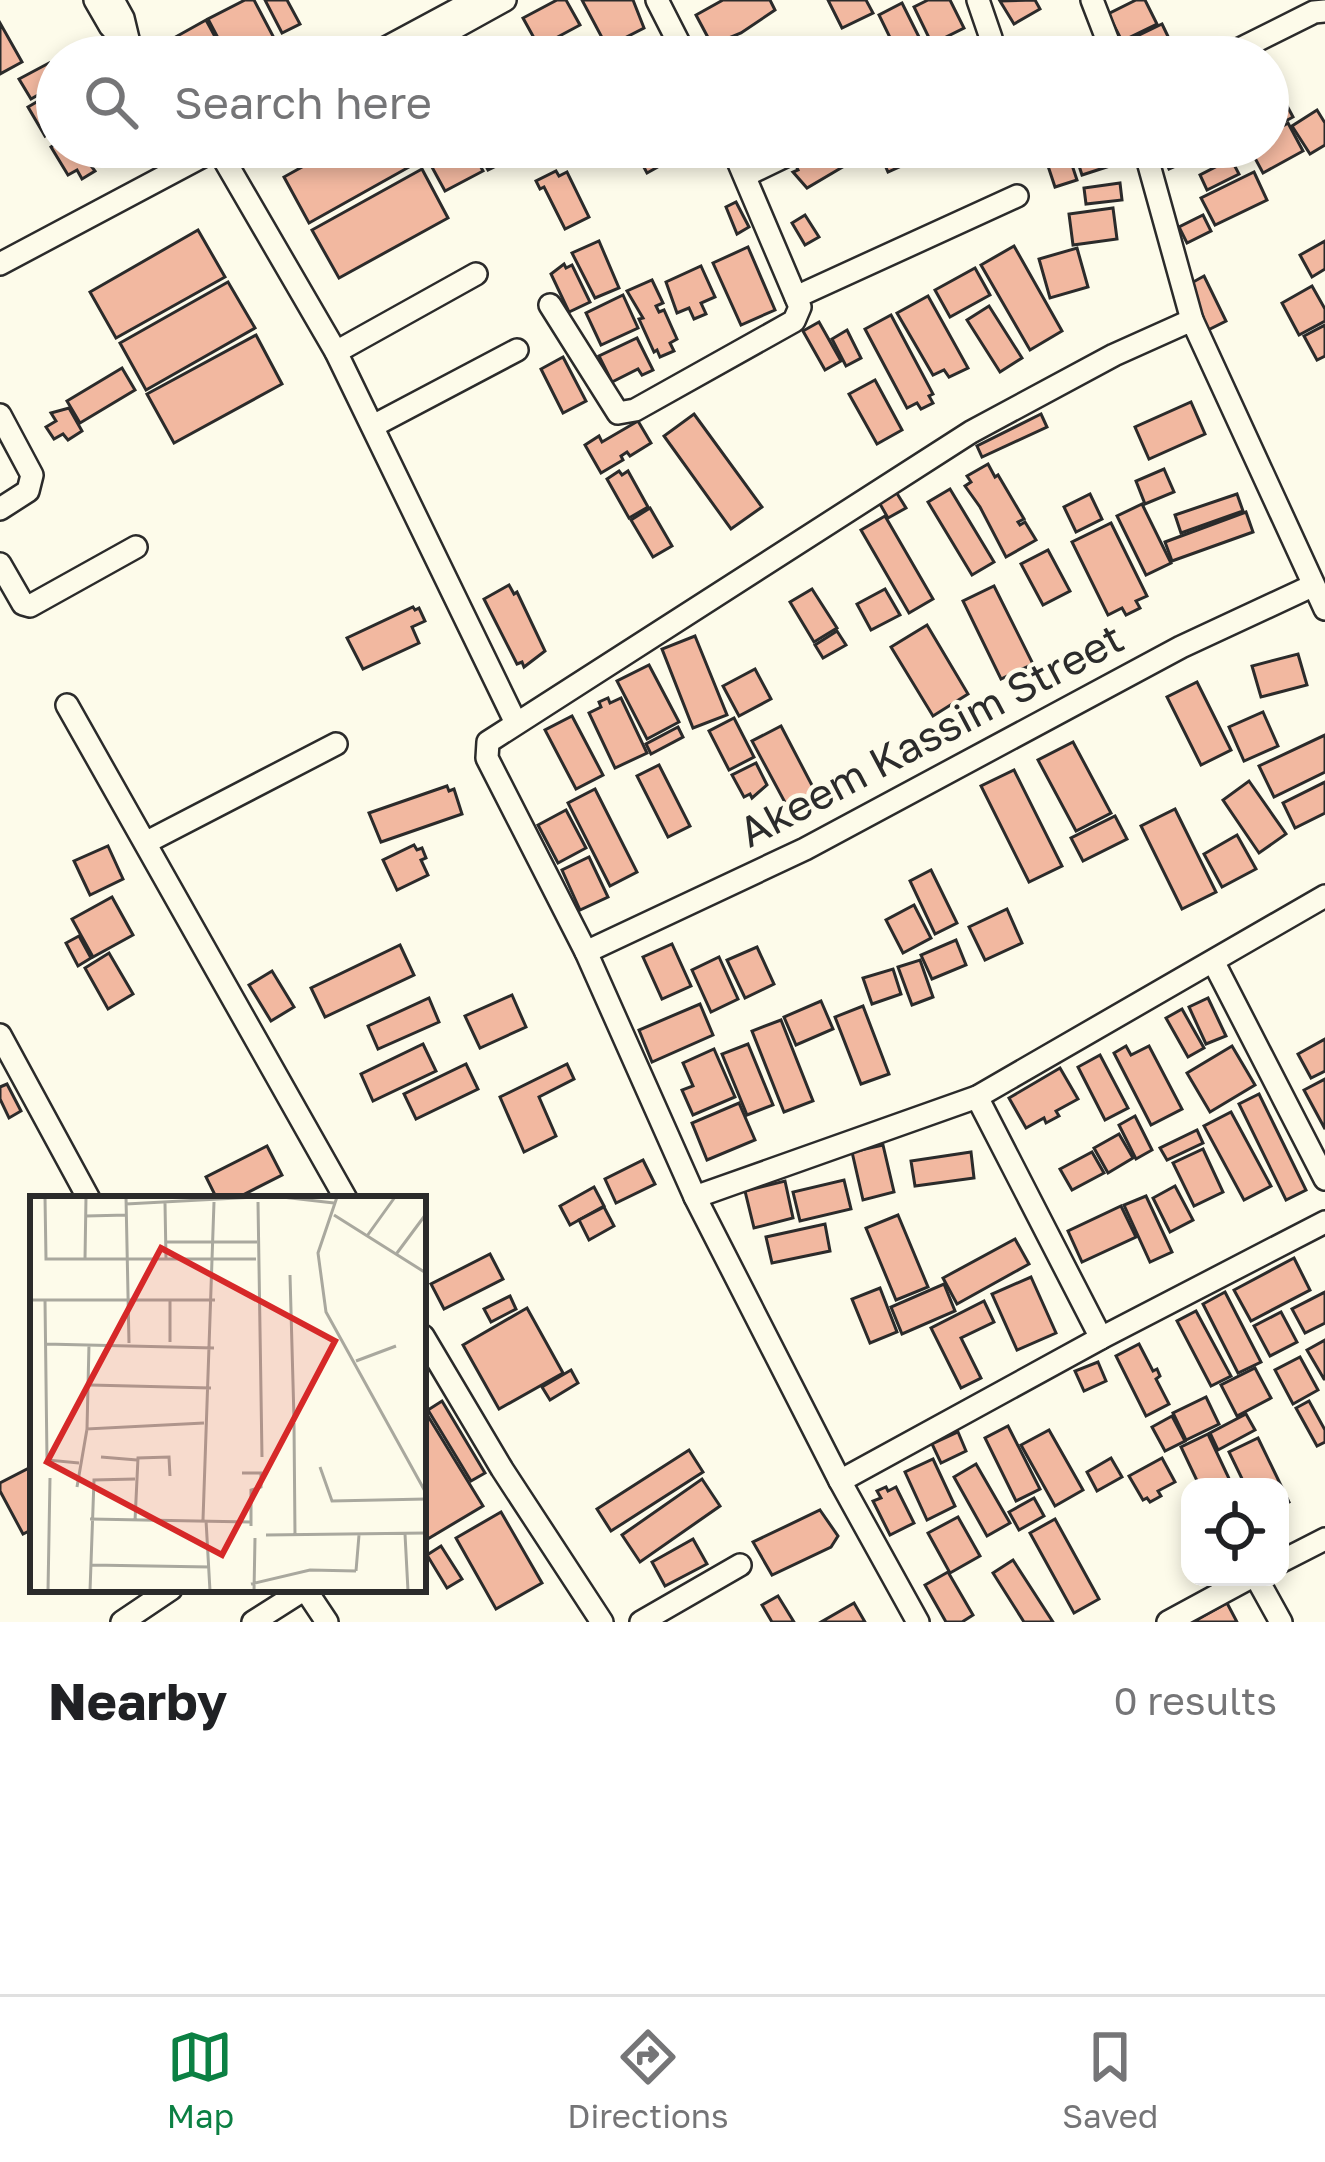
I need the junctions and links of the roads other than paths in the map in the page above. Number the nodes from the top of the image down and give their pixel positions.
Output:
1 (95, 0) edge
2 (112, 0) edge
3 (475, 0) edge
4 (505, 0) edge
5 (657, 0) edge
6 (977, 0) edge
7 (1092, 0) edge
8 (1325, 11) edge
9 (120, 36) edge
10 (129, 36) edge
11 (408, 36) edge
12 (440, 36) edge
13 (675, 36) edge
14 (990, 36) edge
15 (1106, 36) edge
16 (1266, 36) edge
17 (178, 168) edge
18 (225, 168) edge
19 (742, 168) edge
20 (760, 168) edge
21 (1150, 168) edge
22 (746, 175) junction
23 (1017, 196) dead end
24 (0, 264) edge
25 (476, 274) dead end
26 (796, 297) junction
27 (550, 305) dead end
28 (1192, 320) junction
29 (517, 350) dead end
30 (336, 352) junction
31 (0, 415) edge
32 (373, 426) junction
33 (0, 509) edge
34 (136, 547) dead end
35 (0, 564) edge
36 (1312, 586) junction
37 (1325, 609) edge
38 (68, 705) dead end
39 (516, 722) junction
40 (336, 744) dead end
41 (147, 842) junction
42 (1325, 896) edge
43 (586, 952) junction
44 (1214, 963) junction
45 (0, 1035) edge
46 (977, 1096) junction
47 (1325, 1179) edge
48 (87, 1196) edge
49 (344, 1196) edge
50 (695, 1197) junction
51 (1325, 1222) edge
52 (1101, 1338) junction
53 (426, 1341) edge
54 (840, 1481) junction
55 (1325, 1539) edge
56 (1289, 1557) edge
57 (740, 1565) dead end
58 (1236, 1586) edge
59 (1259, 1586) edge
60 (167, 1592) edge
61 (299, 1592) edge
62 (306, 1592) edge
63 (122, 1622) edge
64 (254, 1622) edge
65 (327, 1622) edge
66 (602, 1622) edge
67 (641, 1622) edge
68 (918, 1622) edge
69 (1168, 1622) edge
70 (1281, 1622) edge

1 - 9 street
2 - 10 street
3 - 11 street
4 - 12 street
5 - 13 street
6 - 14 street
7 - 15 street
8 - 16 street
17 - 24 street
18 - 30 street
19 - 22 street
20 - 22 street
21 - 28 street
22 - 26 street
23 - 26 street
25 - 30 street
26 - 27 street
28 - 36 street
28 - 39 street
29 - 32 street
30 - 32 street
31 - 33 street
32 - 39 street
34 - 35 street
36 - 37 street
36 - 43 street, Akeem Kassim Street
38 - 41 street
39 - 43 street
40 - 41 street
41 - 49 street
42 - 44 street
43 - 50 street
44 - 46 street
44 - 47 street
45 - 48 street
46 - 50 street
46 - 52 street
50 - 54 street
51 - 52 street
52 - 54 street
53 - 66 street
54 - 68 street
55 - 56 street
57 - 67 street
58 - 69 street
59 - 70 street
60 - 63 street
61 - 64 street
62 - 65 street

